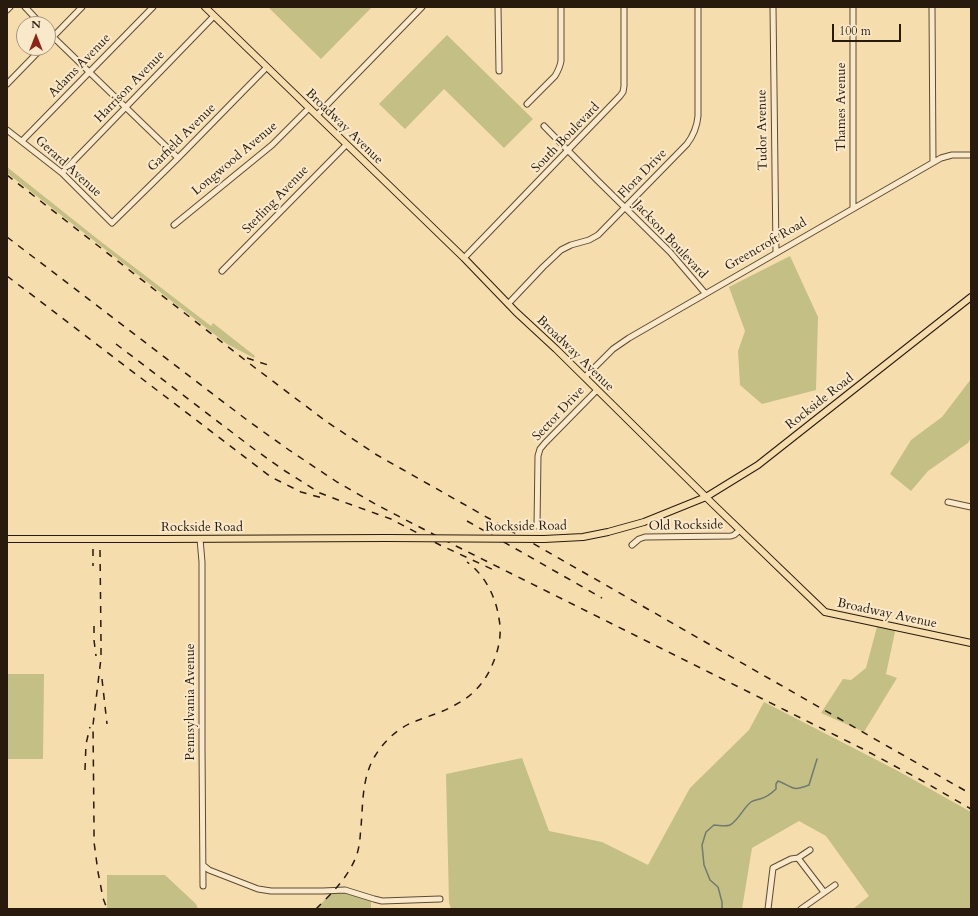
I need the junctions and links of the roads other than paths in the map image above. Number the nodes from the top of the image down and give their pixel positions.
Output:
1 (10, 7) edge
2 (24, 7) edge
3 (82, 7) edge
4 (153, 7) edge
5 (205, 7) edge
6 (422, 7) edge
7 (498, 7) edge
8 (561, 7) edge
9 (624, 7) edge
10 (698, 7) edge
11 (773, 7) edge
12 (852, 7) edge
13 (932, 7) edge
14 (7, 10) edge
15 (33, 16) edge
16 (214, 16) junction
17 (56, 34) edge
18 (56, 40) edge
19 (34, 56) edge
20 (266, 68) junction
21 (499, 71) dead end
22 (89, 72) junction
23 (7, 84) edge
24 (527, 104) dead end
25 (125, 108) junction
26 (309, 108) junction
27 (317, 115) junction
28 (544, 126) dead end
29 (7, 130) edge
30 (22, 141) junction
31 (346, 145) junction
32 (568, 151) junction
33 (971, 155) edge
34 (178, 158) junction
35 (933, 162) junction
36 (62, 173) junction
37 (853, 207) junction
38 (625, 208) junction
39 (112, 223) joint
40 (174, 225) dead end
41 (776, 252) junction
42 (464, 258) junction
43 (222, 271) dead end
44 (705, 293) junction
45 (971, 297) edge
46 (508, 304) junction
47 (585, 378) junction
48 (597, 390) junction
49 (706, 498) junction
50 (948, 502) dead end
51 (971, 507) edge
52 (537, 526) dead end
53 (740, 530) junction
54 (7, 539) edge
55 (200, 539) junction
56 (632, 545) dead end
57 (971, 643) edge
58 (810, 850) dead end
59 (798, 858) junction
60 (204, 866) junction
61 (835, 885) dead end
62 (204, 886) dead end
63 (824, 892) junction
64 (440, 899) dead end
65 (768, 909) edge
66 (801, 909) edge

1 - 14 street
2 - 15 street
3 - 17 street
4 - 22 street, Adams Avenue
5 - 16 main road, Broadway Avenue
6 - 27 street
7 - 21 street
8 - 24 street
9 - 32 street, South Boulevard
10 - 38 street, Flora Drive
11 - 41 street, Tudor Avenue
12 - 37 street, Thames Avenue
13 - 35 street
16 - 20 main road, Broadway Avenue
16 - 25 street, Harrison Avenue
18 - 22 street
19 - 23 street
20 - 26 main road, Broadway Avenue
20 - 34 street, Garfield Avenue
22 - 25 street
22 - 30 street, Adams Avenue
25 - 34 street
25 - 36 street, Harrison Avenue
26 - 27 main road, Broadway Avenue
26 - 40 street, Longwood Avenue
27 - 31 main road, Broadway Avenue
28 - 32 street, Jackson Boulevard
29 - 30 street, Gerard Avenue
30 - 36 street, Gerard Avenue
31 - 42 main road, Broadway Avenue
31 - 43 street, Sterling Avenue
32 - 38 street, Jackson Boulevard
32 - 42 street, South Boulevard
33 - 35 street, Greencroft Road
34 - 39 street, Garfield Avenue
35 - 37 street, Greencroft Road
36 - 39 street, Gerard Avenue
37 - 41 street, Greencroft Road
38 - 44 street, Jackson Boulevard
38 - 46 street, Flora Drive
41 - 44 street, Greencroft Road
42 - 46 main road, Broadway Avenue
44 - 47 street, Greencroft Road
45 - 49 main road, Rockside Road
46 - 47 main road, Broadway Avenue
47 - 48 main road, Broadway Avenue
48 - 49 main road, Broadway Avenue
48 - 52 street, Sector Drive
49 - 53 main road, Broadway Avenue
49 - 55 main road, Rockside Road, bridge
50 - 51 street
53 - 56 street, Old Rockside
53 - 57 main road, Broadway Avenue
54 - 55 main road, Rockside Road
55 - 60 street, Pennsylvania Avenue
58 - 59 street
59 - 63 street
59 - 65 street
60 - 62 street, Pennsylvania Avenue
60 - 64 street
61 - 63 street
63 - 66 street

